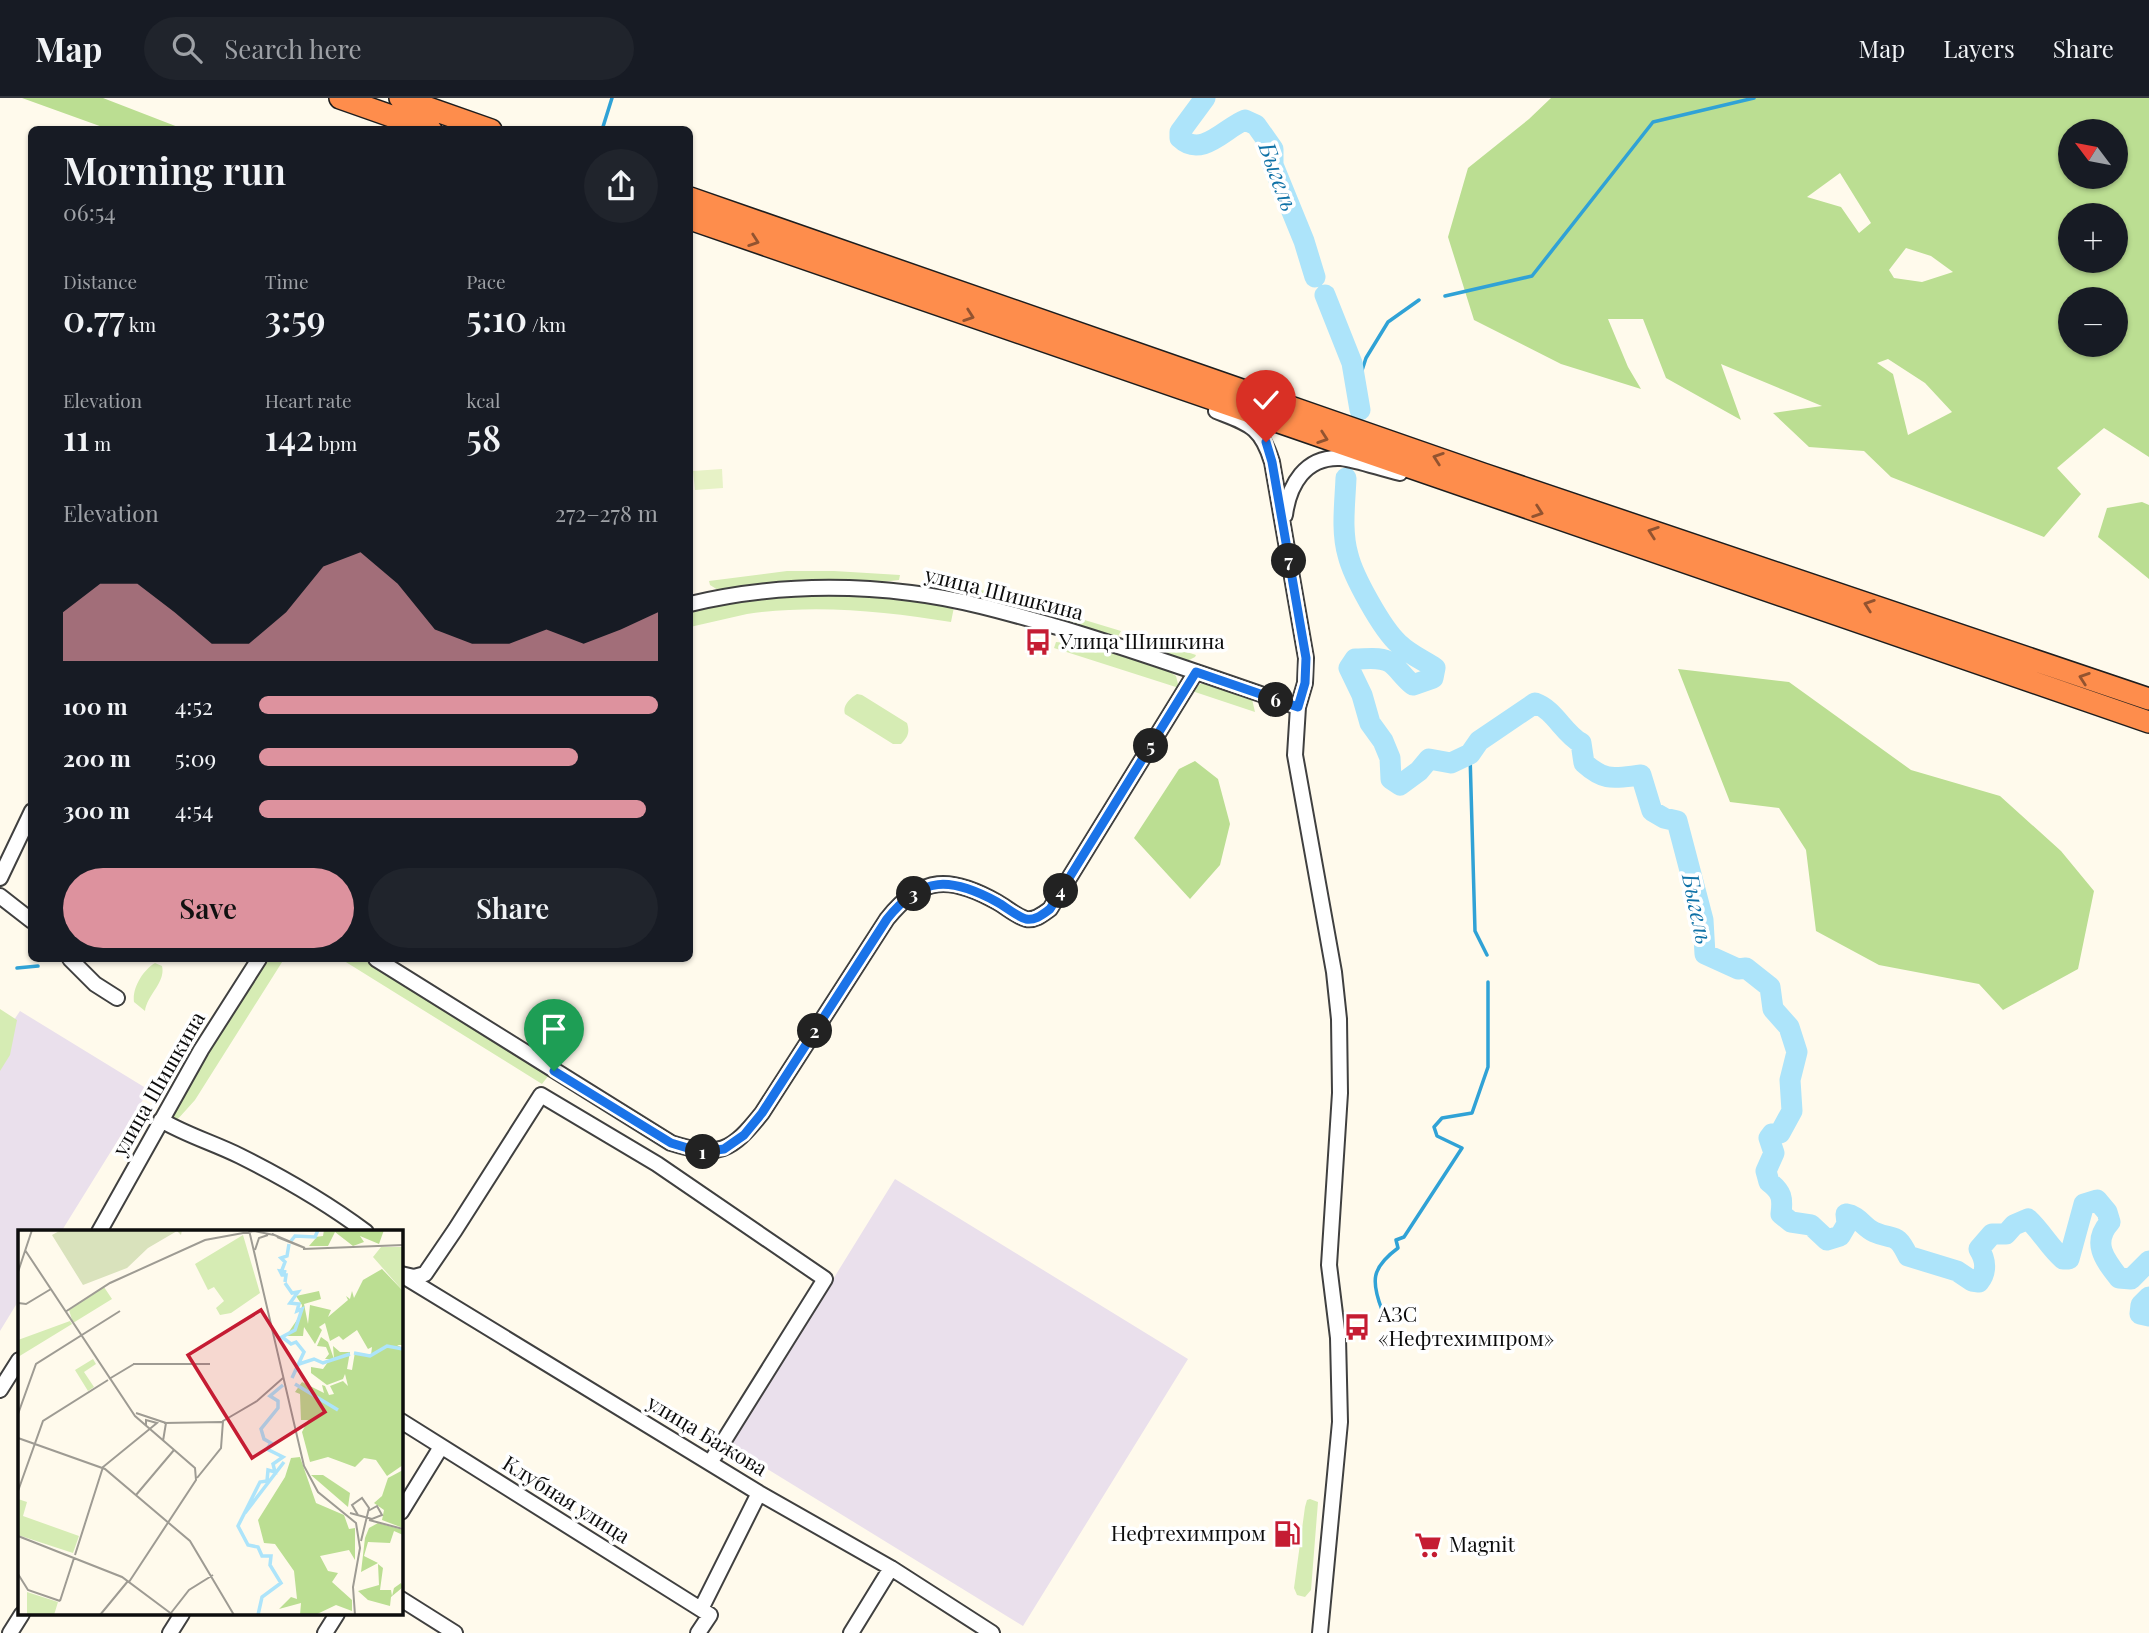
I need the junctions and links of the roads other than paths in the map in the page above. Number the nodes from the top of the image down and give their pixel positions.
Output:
1 (340, 98) edge
2 (400, 98) edge
3 (420, 126) edge
4 (480, 126) edge
5 (693, 199) edge
6 (693, 220) edge
7 (1162, 383) junction
8 (1478, 492) junction
9 (1283, 530) junction
10 (693, 604) edge
11 (1196, 672) junction
12 (2149, 699) edge
13 (1298, 707) junction
14 (2149, 722) edge
15 (28, 819) edge
16 (0, 878) edge
17 (0, 897) edge
18 (28, 918) edge
19 (73, 962) edge
20 (256, 962) edge
21 (381, 962) edge
22 (117, 998) dead end
23 (161, 1119) junction
24 (100, 1230) edge
25 (363, 1230) edge
26 (402, 1274) edge
27 (402, 1275) edge
28 (18, 1362) edge
29 (0, 1390) edge
30 (402, 1422) edge
31 (441, 1447) junction
32 (710, 1463) junction
33 (759, 1493) junction
34 (402, 1510) edge
35 (891, 1568) junction
36 (402, 1600) edge
37 (705, 1612) junction
38 (21, 1616) edge
39 (181, 1616) edge
40 (336, 1616) edge
41 (10, 1633) edge
42 (170, 1633) edge
43 (325, 1633) edge
44 (455, 1633) edge
45 (698, 1633) edge
46 (851, 1633) edge
47 (992, 1633) edge
48 (1320, 1633) edge

1 - 3 highway
2 - 4 highway
12 -> 5 highway
6 -> 7 highway
7 -> 8 highway
7 - 9 street
8 - 9 street
8 -> 14 highway
9 - 13 street
10 - 11 street, улица Шишкина
11 - 13 street, улица Шишкина
11 - 21 street
13 - 48 street
15 - 16 street
17 - 18 street
19 - 22 street
20 - 23 street, улица Шишкина
23 - 24 street, улица Шишкина
23 - 25 street
26 - 32 street
27 - 32 street, улица Бажова
28 - 29 street
30 - 31 street, Клубная улица
31 - 34 street
31 - 37 street, Клубная улица
32 - 33 street, улица Бажова
33 - 35 street, улица Бажова
33 - 37 street
35 - 46 street
35 - 47 street, улица Бажова
36 - 44 street
37 - 45 street
38 - 41 street
39 - 42 street
40 - 43 street

